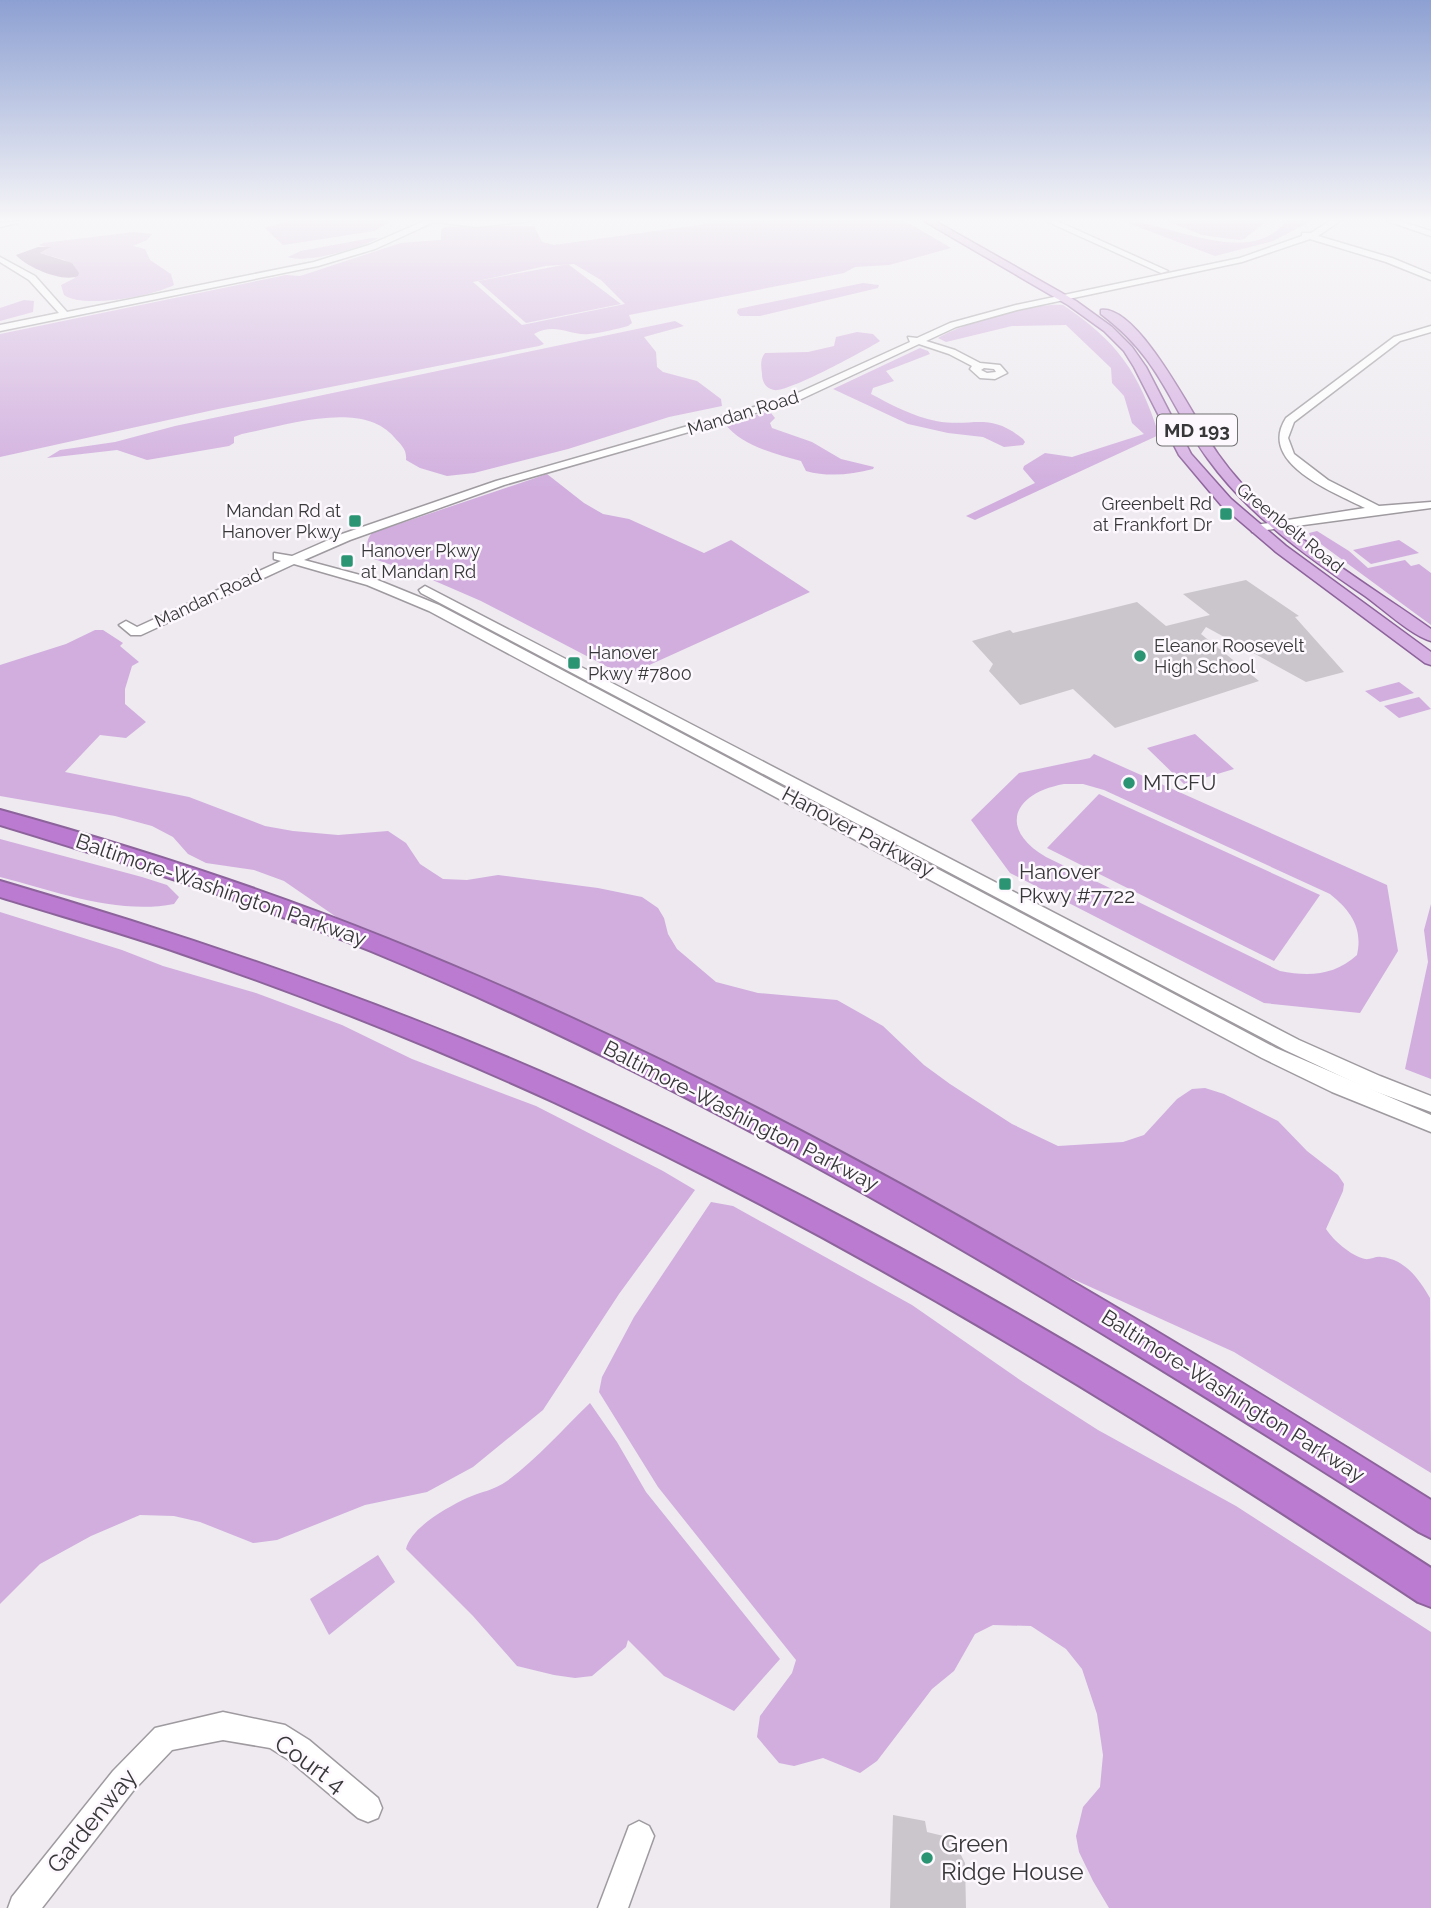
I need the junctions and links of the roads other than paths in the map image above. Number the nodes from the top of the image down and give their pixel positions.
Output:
1 (62, 310) edge
2 (79, 310) edge
3 (989, 310) edge
4 (1080, 310) edge
5 (1092, 310) edge
6 (64, 313) junction
7 (0, 328) edge
8 (1431, 329) edge
9 (913, 339) junction
10 (979, 366) dead end
11 (1431, 505) edge
12 (1377, 510) junction
13 (1280, 525) junction
14 (1256, 529) junction
15 (293, 555) junction
16 (1431, 636) edge
17 (1431, 660) edge
18 (0, 817) edge
19 (0, 889) edge
20 (1431, 1104) edge
21 (1431, 1124) edge
22 (1431, 1520) edge
23 (1431, 1589) edge
24 (165, 1738) joint
25 (368, 1808) dead end
26 (639, 1836) dead end
27 (23, 1908) edge
28 (613, 1908) edge

1 - 6 street
2 - 6 street
3 - 9 street, Mandan Road
4 - 14 main road, Greenbelt Road / MD 193
5 - 13 main road, Greenbelt Road / MD 193
6 - 7 street
8 - 12 street
9 - 10 street
9 - 15 street, Mandan Road
11 - 12 street
12 - 13 street
13 - 14 street
13 - 16 main road, Greenbelt Road / MD 193
14 - 17 main road, Greenbelt Road / MD 193
15 - 15 street, Mandan Road
15 - 20 street, Hanover Parkway
15 - 21 street, Hanover Parkway
18 - 22 highway, Baltimore-Washington Parkway
19 - 23 highway
24 - 25 street, Court 4
24 - 27 street, Gardenway
26 - 28 street

